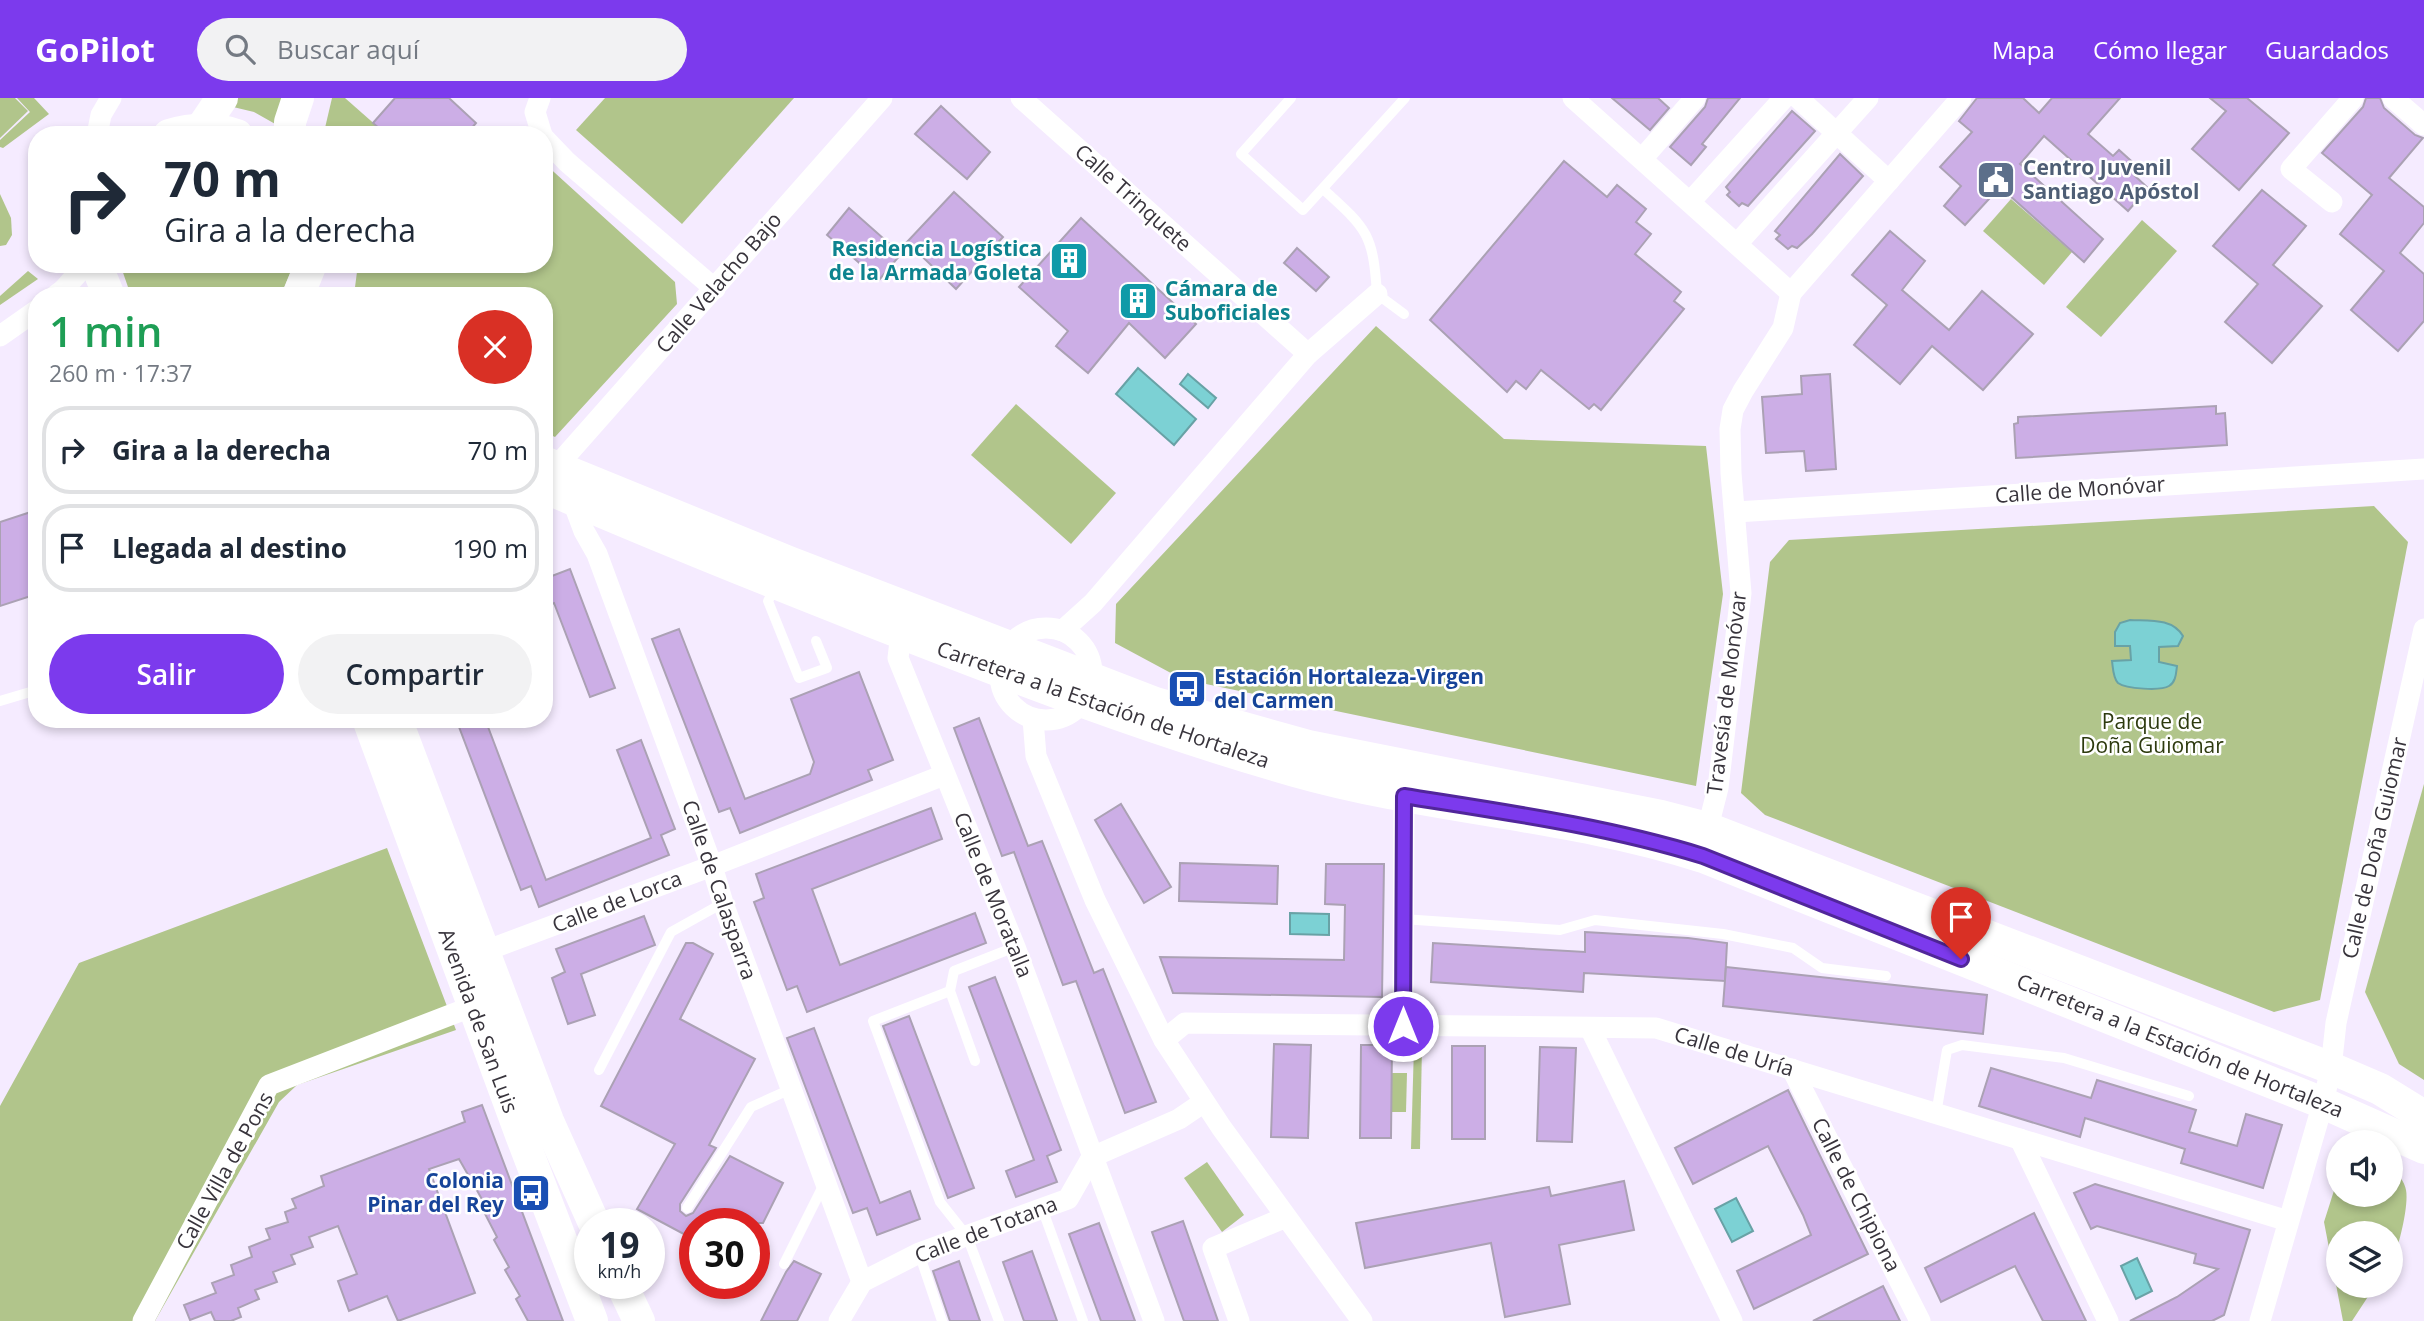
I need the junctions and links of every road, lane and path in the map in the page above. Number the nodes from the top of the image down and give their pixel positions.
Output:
1 (111, 98) edge
2 (222, 98) edge
3 (299, 98) edge
4 (540, 98) edge
5 (882, 98) edge
6 (1021, 98) edge
7 (1291, 98) edge
8 (1405, 98) edge
9 (1573, 98) edge
10 (1695, 98) edge
11 (1784, 98) edge
12 (1798, 98) edge
13 (1868, 98) edge
14 (1961, 98) edge
15 (2353, 98) edge
16 (2393, 98) edge
17 (2424, 125) edge
18 (99, 126) edge
19 (203, 126) edge
20 (290, 126) edge
21 (539, 126) edge
22 (1837, 133) junction
23 (553, 147) edge
24 (1642, 159) junction
25 (1889, 181) junction
26 (1323, 189) junction
27 (1690, 202) junction
28 (2332, 202) dead end
29 (1737, 244) junction
30 (78, 273) edge
31 (66, 287) edge
32 (715, 289) junction
33 (1791, 293) junction
34 (1377, 295) junction
35 (1404, 314) dead end
36 (28, 316) edge
37 (28, 324) edge
38 (6, 332) edge
39 (1308, 354) junction
40 (2424, 469) edge
41 (554, 479) edge
42 (1736, 512) junction
43 (777, 584) junction
44 (2424, 629) edge
45 (1062, 631) junction
46 (901, 633) junction
47 (816, 641) dead end
48 (1004, 659) junction
49 (1087, 690) junction
50 (28, 693) edge
51 (0, 701) edge
52 (1033, 719) junction
53 (371, 728) edge
54 (399, 728) edge
55 (944, 775) junction
56 (1404, 796) junction
57 (1705, 842) junction
58 (712, 866) junction
59 (723, 903) junction
60 (1404, 919) junction
61 (1016, 947) junction
62 (485, 951) junction
63 (1886, 976) dead end
64 (950, 991) junction
65 (458, 1012) dead end
66 (1403, 1026) junction
67 (1590, 1028) junction
68 (1164, 1040) junction
69 (975, 1060) dead end
70 (2331, 1068) junction
71 (1791, 1069) junction
72 (598, 1070) dead end
73 (790, 1089) junction
74 (2189, 1096) dead end
75 (1204, 1102) junction
76 (2323, 1103) junction
77 (1936, 1114) junction
78 (2424, 1116) edge
79 (2020, 1139) junction
80 (2424, 1148) edge
81 (1092, 1157) junction
82 (825, 1182) junction
83 (587, 1208) edge
84 (687, 1208) dead end
85 (1042, 1208) junction
86 (1286, 1217) junction
87 (2288, 1221) junction
88 (967, 1236) junction
89 (919, 1253) junction
90 (784, 1264) dead end
91 (862, 1282) junction
92 (629, 1299) edge
93 (143, 1321) edge
94 (592, 1321) edge
95 (639, 1321) edge
96 (839, 1321) edge
97 (942, 1321) edge
98 (999, 1321) edge
99 (1083, 1321) edge
100 (1154, 1321) edge
101 (1239, 1321) edge
102 (1362, 1321) edge
103 (1732, 1321) edge
104 (1920, 1321) edge
105 (2108, 1321) edge
106 (2260, 1321) edge

1 - 18 street
2 - 19 street
3 - 20 street
4 - 21 street
5 - 32 street, Calle Velacho Bajo
6 - 39 street, Calle Trinquete
7 - 26 lane
8 - 26 lane
9 - 24 street
10 - 24 street
11 - 27 street
12 - 22 street
13 - 22 street
14 - 25 street
15 - 28 street
16 - 17 street
22 - 25 street
22 - 29 street
23 - 32 street
24 - 27 street
25 - 33 street
26 - 34 lane
27 - 29 street
29 - 33 street
30 - 31 street
32 - 41 street, Calle Velacho Bajo
33 - 42 street, Travesía de Monóvar
34 - 35 lane
34 - 39 street
36 - 38 street
37 - 38 street
39 - 45 street
40 - 42 street, Calle de Monóvar
41 - 43 street, Carretera a la Estación de Hortaleza
41 - 48 street, Carretera a la Estación de Hortaleza
41 - 58 street, Calle de Calasparra
42 - 57 street, Travesía de Monóvar
43 - 46 street, Carretera a la Estación de Hortaleza
43 - 47 lane
44 - 70 street, Calle de Doña Guiomar
45 - 48 street
45 - 49 street
46 - 48 street, Carretera a la Estación de Hortaleza
46 - 55 street, Calle de Moratalla
48 - 49 street, Carretera a la Estación de Hortaleza
48 - 52 street
49 - 52 street
49 - 56 street, Carretera a la Estación de Hortaleza
49 - 57 street, Carretera a la Estación de Hortaleza
50 - 51 lane
52 - 68 street
53 - 94 street, Avenida de San Luis
54 - 62 street, Avenida de San Luis
55 - 58 street, Calle de Lorca
55 - 61 street, Calle de Moratalla
56 - 57 street, Carretera a la Estación de Hortaleza
56 - 60 street
57 - 70 street, Carretera a la Estación de Hortaleza
57 - 76 street, Carretera a la Estación de Hortaleza
58 - 59 street, Calle de Calasparra
58 - 62 street, Calle de Lorca
59 - 72 lane
59 - 73 street, Calle de Calasparra
60 - 63 lane
60 - 66 street
61 - 64 lane
61 - 81 street, Calle de Moratalla
62 - 83 street, Avenida de San Luis
64 - 69 lane
64 - 88 lane
65 - 93 street, Calle Villa de Pons
66 - 67 street, Calle de Uría
66 - 68 street, Calle de Uría
67 - 71 street, Calle de Uría
67 - 103 street
68 - 75 street
70 - 76 street, Calle de Doña Guiomar
70 - 78 street, Carretera a la Estación de Hortaleza
71 - 77 street, Calle de Uría
71 - 104 street, Calle de Chipiona
73 - 82 street, Calle de Calasparra
73 - 84 lane
74 - 77 lane
75 - 81 street
75 - 86 street
76 - 80 street, Carretera a la Estación de Hortaleza
76 - 87 street, Calle de Doña Guiomar
77 - 79 street, Calle de Uría
79 - 87 street, Calle de Uría
79 - 105 street
81 - 85 street, Calle de Totana
81 - 100 street
82 - 90 lane
82 - 91 street, Calle de Calasparra
85 - 88 street, Calle de Totana
85 - 99 lane
86 - 101 street
86 - 102 street
87 - 106 street, Calle de Doña Guiomar
88 - 89 street, Calle de Totana
88 - 98 lane
89 - 91 street, Calle de Totana
89 - 97 lane
91 - 96 street
92 - 95 street

